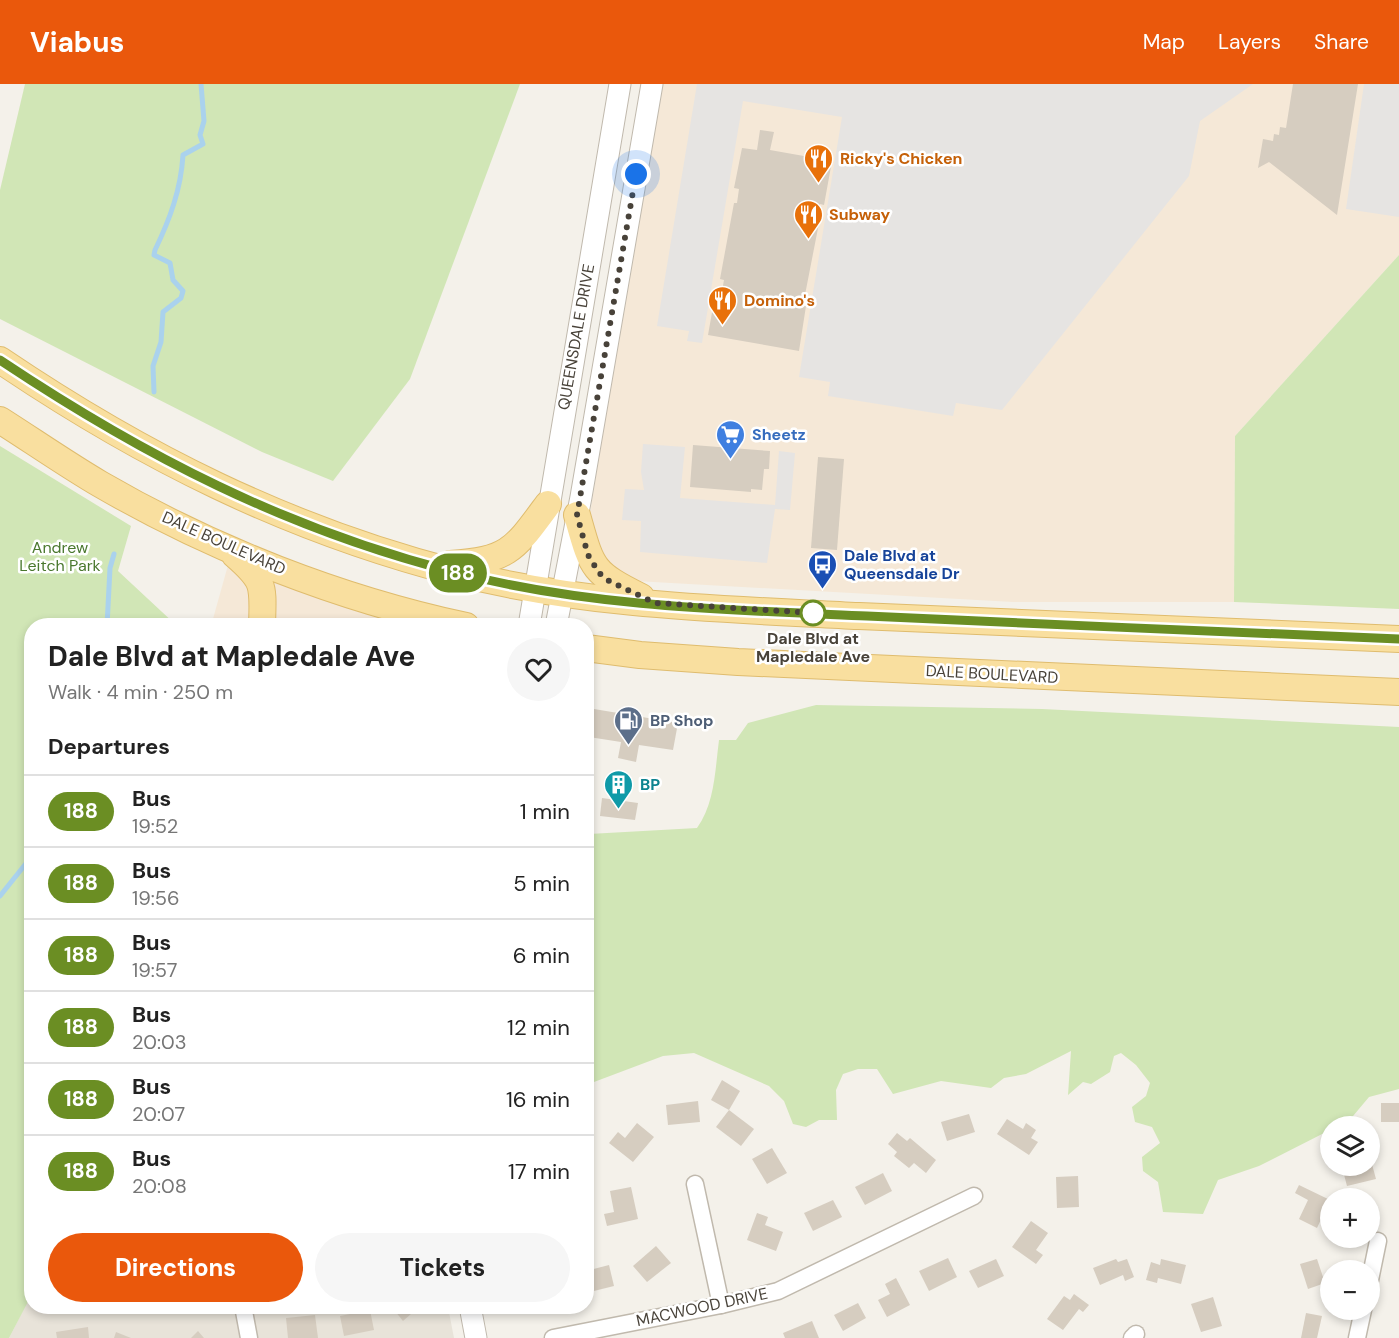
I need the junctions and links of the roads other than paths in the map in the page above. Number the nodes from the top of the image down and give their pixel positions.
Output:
1 (620, 84) edge
2 (652, 84) edge
3 (0, 360) edge
4 (0, 420) edge
5 (548, 504) junction
6 (577, 515) junction
7 (223, 545) junction
8 (428, 565) junction
9 (535, 590) junction
10 (562, 594) junction
11 (655, 603) junction
12 (262, 618) edge
13 (438, 618) edge
14 (530, 618) edge
15 (558, 618) edge
16 (1399, 639) edge
17 (594, 649) edge
18 (640, 655) junction
19 (594, 664) edge
20 (1399, 692) edge
21 (695, 1184) dead end
22 (974, 1197) dead end
23 (721, 1305) junction
24 (244, 1314) edge
25 (472, 1314) edge
26 (1361, 1320) edge
27 (249, 1338) edge
28 (476, 1338) edge
29 (553, 1338) edge
30 (1358, 1338) edge

1 - 5 street, QUEENSDALE DRIVE
2 - 6 street, QUEENSDALE DRIVE
3 - 8 main road
4 - 7 main road, DALE BOULEVARD
5 - 8 main road
5 - 9 street, QUEENSDALE DRIVE
6 - 10 street, QUEENSDALE DRIVE
6 - 11 main road
7 - 12 main road
7 - 13 main road, DALE BOULEVARD
8 - 9 main road
9 - 10 main road
9 - 14 street, QUEENSDALE DRIVE
10 - 11 main road
10 - 15 street, QUEENSDALE DRIVE
11 - 16 main road
17 - 18 main road, DALE BOULEVARD
18 - 19 main road
18 - 20 main road, DALE BOULEVARD
21 - 23 street
22 - 23 street, MACWOOD DRIVE
23 - 29 street, MACWOOD DRIVE
24 - 27 street
25 - 28 street
26 - 30 street

